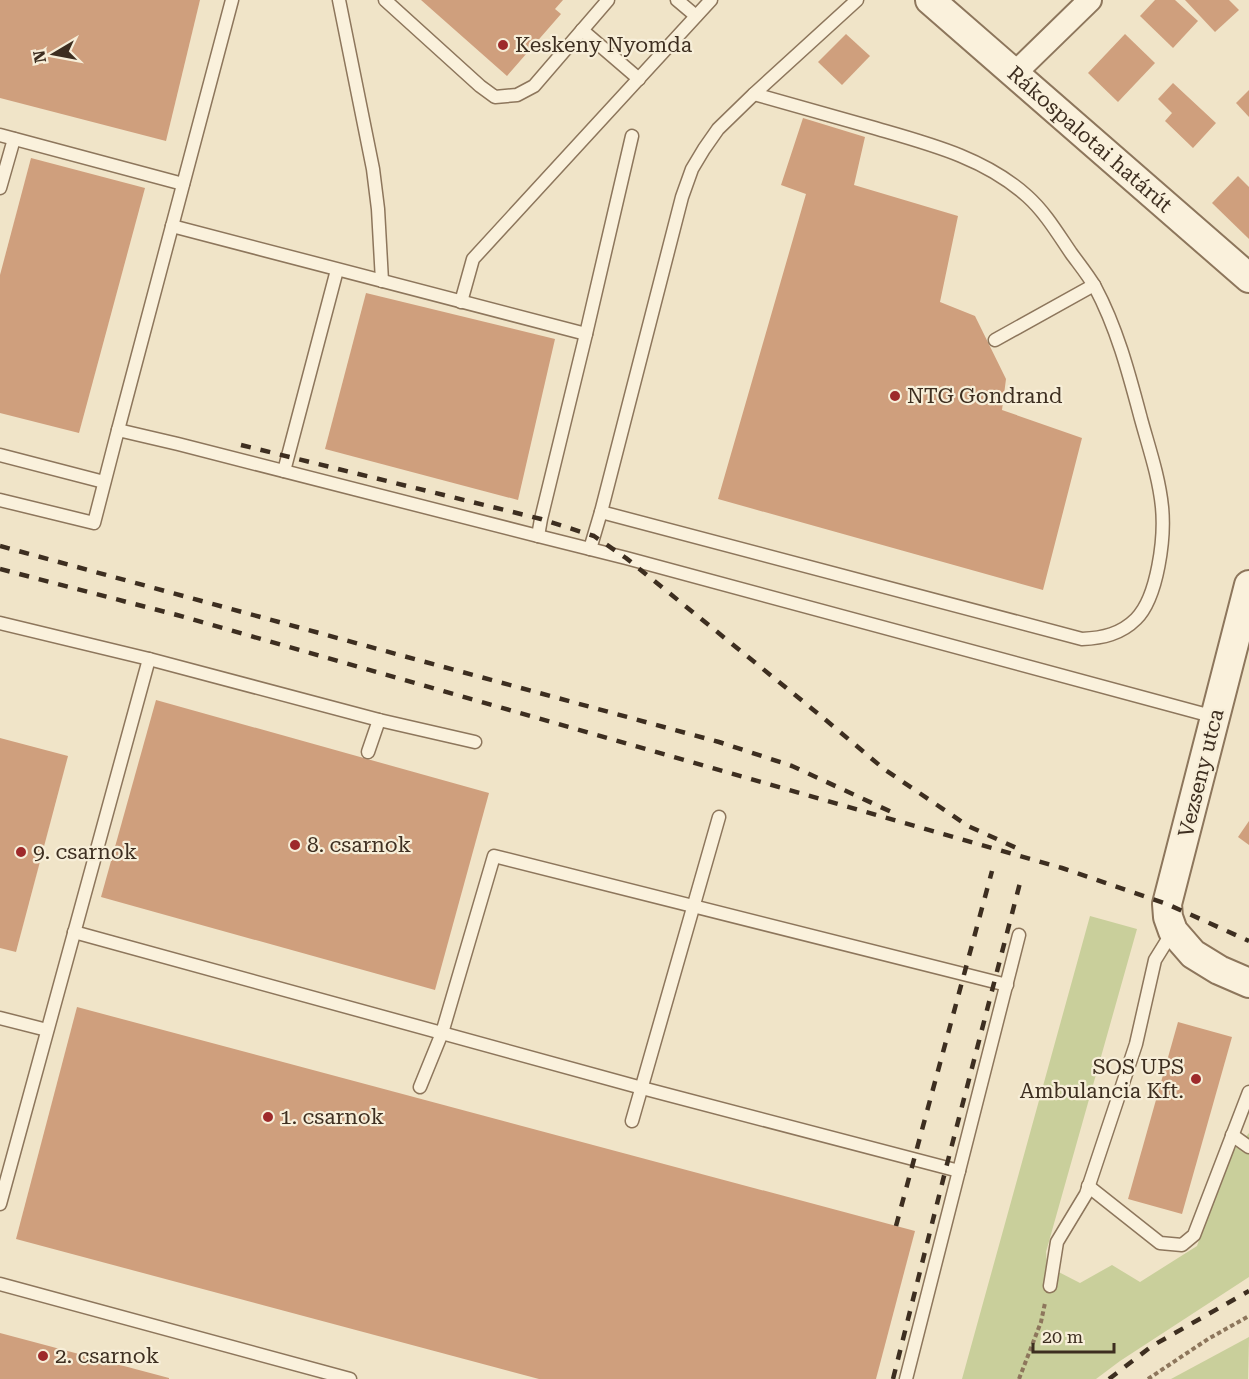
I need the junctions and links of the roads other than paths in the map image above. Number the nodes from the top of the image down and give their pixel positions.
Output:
1 (232, 0) edge
2 (339, 0) edge
3 (385, 0) edge
4 (608, 0) edge
5 (677, 0) edge
6 (711, 0) edge
7 (857, 0) edge
8 (930, 0) edge
9 (1090, 0) edge
10 (696, 16) junction
11 (582, 30) junction
12 (1014, 74) junction
13 (639, 79) junction
14 (754, 94) junction
15 (0, 135) edge
16 (632, 136) dead end
17 (14, 139) junction
18 (183, 184) junction
19 (0, 188) edge
20 (172, 226) junction
21 (337, 270) junction
22 (1249, 278) edge
23 (382, 281) junction
24 (1094, 285) junction
25 (461, 302) junction
26 (586, 334) junction
27 (995, 340) dead end
28 (118, 430) junction
29 (0, 455) edge
30 (284, 471) junction
31 (104, 482) junction
32 (0, 500) edge
33 (601, 512) junction
34 (538, 536) junction
35 (590, 549) junction
36 (1249, 585) edge
37 (0, 623) edge
38 (149, 659) junction
39 (1215, 717) junction
40 (379, 720) junction
41 (475, 742) dead end
42 (368, 752) dead end
43 (719, 817) dead end
44 (693, 906) junction
45 (1173, 931) junction
46 (74, 932) junction
47 (1020, 935) dead end
48 (1249, 983) edge
49 (1007, 985) junction
50 (0, 1018) edge
51 (47, 1030) junction
52 (441, 1034) junction
53 (420, 1087) dead end
54 (642, 1088) junction
55 (1249, 1092) edge
56 (632, 1121) dead end
57 (1232, 1135) junction
58 (1249, 1148) edge
59 (959, 1171) junction
60 (1088, 1186) junction
61 (0, 1204) edge
62 (0, 1284) edge
63 (1050, 1286) road end
64 (350, 1379) edge
65 (906, 1379) edge

1 - 18 lane
2 - 23 lane
3 - 11 lane
4 - 11 lane
5 - 10 lane
6 - 10 lane
7 - 14 lane
8 - 12 street, Rákospalotai határút
9 - 12 street
10 - 13 lane
11 - 13 lane
12 - 22 street, Rákospalotai határút
13 - 25 lane
14 - 24 lane
14 - 33 lane
15 - 17 lane
16 - 26 lane
17 - 18 lane
17 - 19 lane
18 - 20 lane
20 - 21 lane
20 - 28 lane
21 - 23 lane
21 - 30 lane
23 - 25 lane
24 - 27 lane
24 - 33 lane
25 - 26 lane
26 - 34 lane
28 - 30 lane
28 - 31 lane
29 - 31 lane
30 - 34 lane
31 - 32 lane
33 - 35 lane
34 - 35 lane
35 - 39 lane
36 - 39 street, Vezseny utca
37 - 38 lane
38 - 40 lane
38 - 46 lane
39 - 45 street, Vezseny utca
40 - 41 lane
40 - 42 lane
43 - 44 lane
44 - 49 lane
44 - 52 lane
44 - 54 lane
45 - 48 street, Vezseny utca
45 - 60 lane
46 - 51 lane
46 - 52 lane
47 - 49 lane
49 - 59 lane
50 - 51 lane
51 - 61 lane
52 - 53 lane
52 - 54 lane
54 - 56 lane
54 - 59 lane
55 - 57 lane
57 - 58 lane
57 - 60 lane
59 - 65 lane
60 - 63 lane
62 - 64 lane

